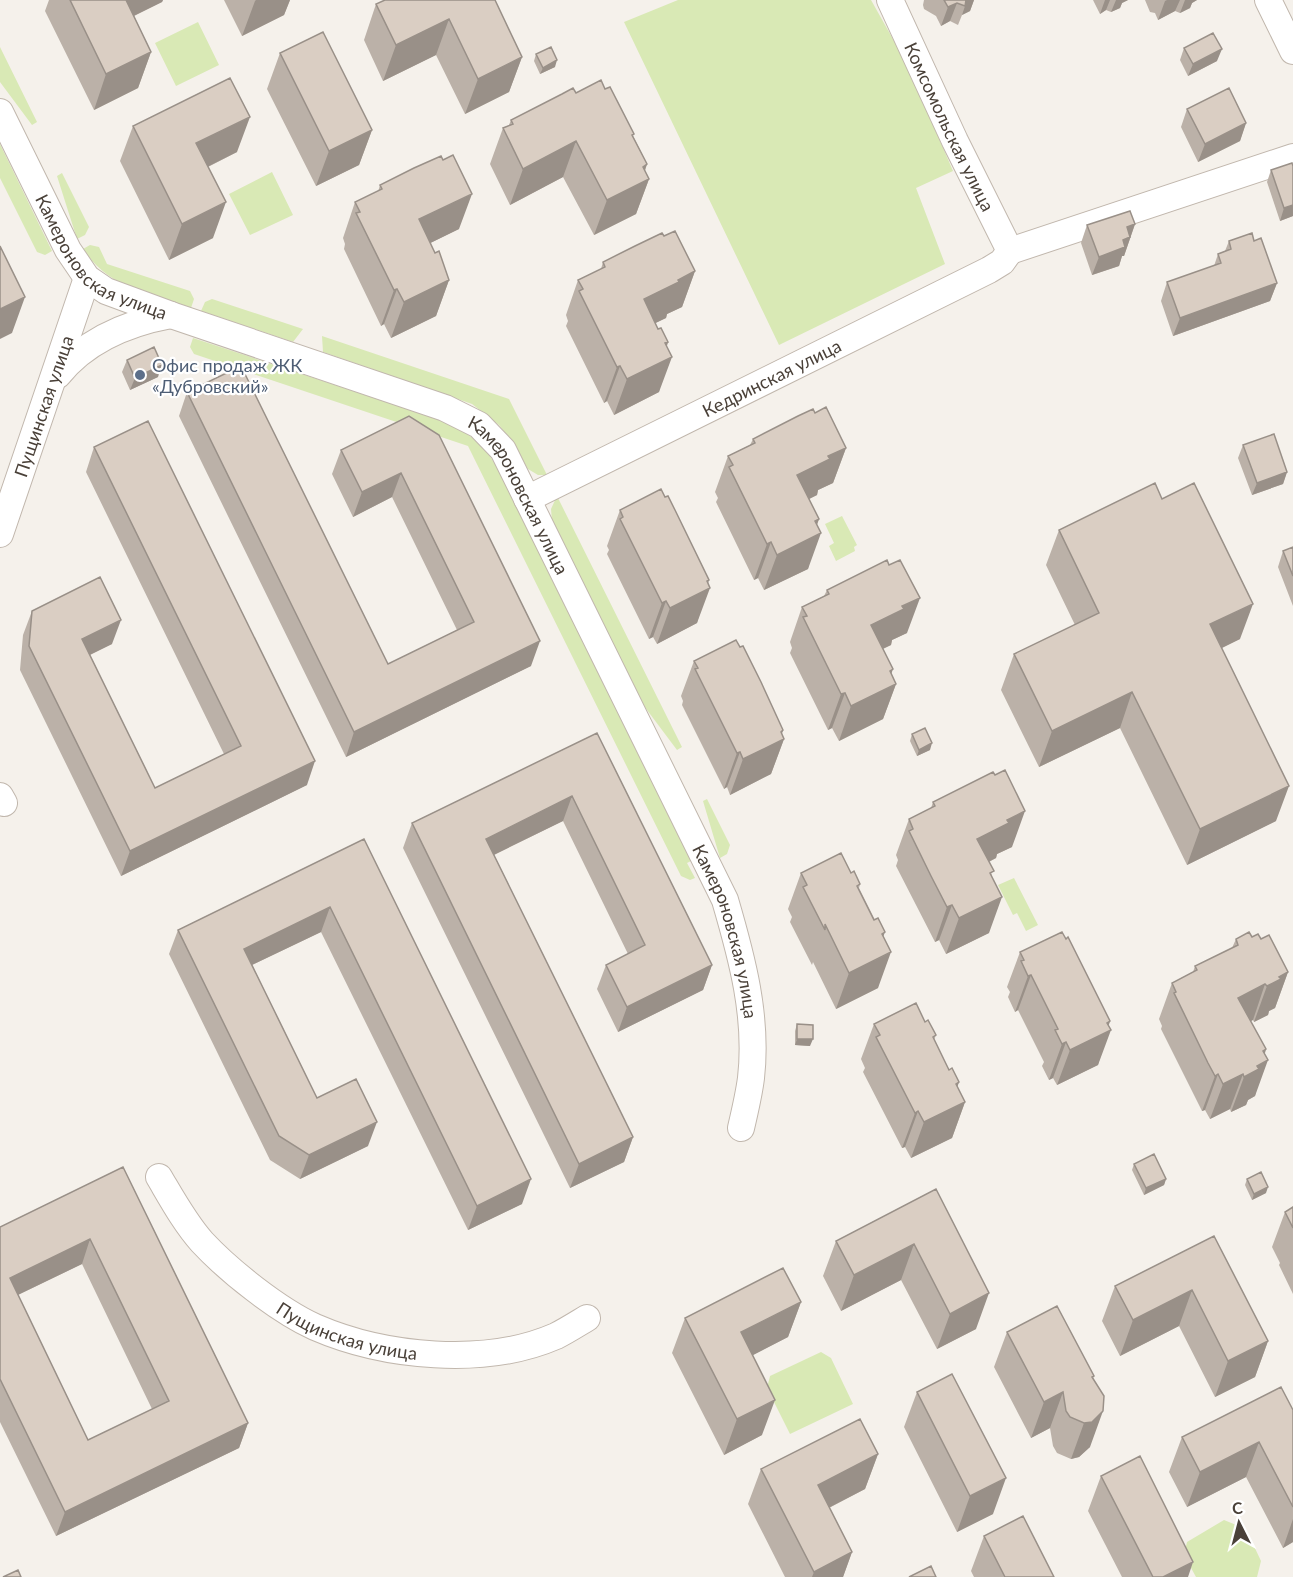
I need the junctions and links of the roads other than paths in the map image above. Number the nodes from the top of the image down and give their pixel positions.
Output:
1 (890, 0) edge
2 (1268, 0) edge
3 (1293, 51) edge
4 (0, 112) edge
5 (1293, 157) edge
6 (1010, 251) junction
7 (87, 278) junction
8 (171, 315) junction
9 (51, 383) junction
10 (527, 499) junction
11 (0, 534) edge
12 (741, 1128) dead end
13 (159, 1177) dead end
14 (587, 1318) dead end

1 - 6 street, Комсомольская улица
2 - 3 street
4 - 7 street, Камероновская улица
5 - 6 street
6 - 10 street, Кедринская улица
7 - 8 street, Камероновская улица
7 - 9 street, Пущинская улица
8 - 9 street
8 - 10 street, Камероновская улица
9 - 11 street, Пущинская улица
10 - 12 street, Камероновская улица
13 - 14 street, Пущинская улица

